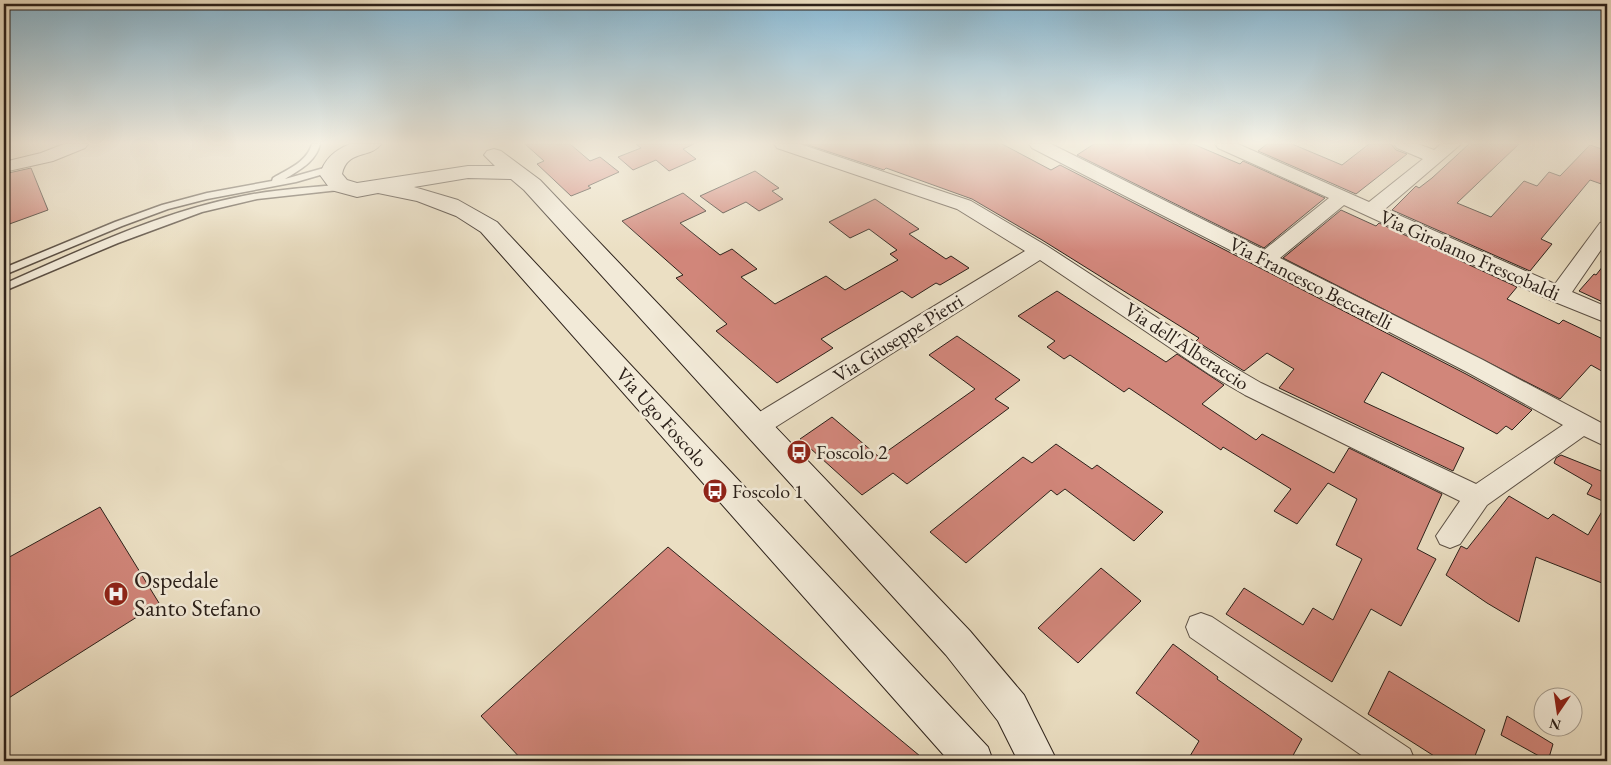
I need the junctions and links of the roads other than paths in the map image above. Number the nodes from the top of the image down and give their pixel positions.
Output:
1 (276, 180) edge
2 (290, 180) edge
3 (334, 180) edge
4 (422, 180) edge
5 (525, 180) edge
6 (891, 180) edge
7 (1116, 180) edge
8 (1303, 180) edge
9 (1407, 180) edge
10 (271, 183) junction
11 (345, 187) junction
12 (379, 187) junction
13 (1342, 197) junction
14 (1370, 210) junction
15 (1607, 227) edge
16 (1040, 251) junction
17 (1265, 260) junction
18 (4, 272) edge
19 (4, 288) edge
20 (1558, 295) junction
21 (1607, 316) edge
22 (1582, 425) junction
23 (757, 426) junction
24 (1607, 437) edge
25 (1478, 496) junction
26 (1450, 536) dead end
27 (1201, 627) dead end
28 (974, 761) edge
29 (1038, 761) edge
30 (1398, 761) edge

1 - 10 lane
2 - 10 lane
3 - 11 street
4 - 12 street, Via Ugo Foscolo
5 - 23 street, Via Ugo Foscolo
6 - 16 street, Via dell'Alberaccio
7 - 17 street, Via Francesco Beccatelli
8 - 13 street, Via Girolamo Frescobaldi
9 - 14 street
10 - 18 lane
11 - 12 street, Via Ugo Foscolo
11 - 19 lane
12 - 28 street, Via Ugo Foscolo
13 - 14 street, Via Girolamo Frescobaldi
13 - 17 street
14 - 20 street, Via Girolamo Frescobaldi
15 - 20 street
16 - 23 street, Via Giuseppe Pietri
16 - 25 street, Via dell'Alberaccio
17 - 22 street, Via Francesco Beccatelli
20 - 21 street, Via Girolamo Frescobaldi
22 - 24 street, Via Francesco Beccatelli
22 - 25 street
23 - 29 street, Via Ugo Foscolo
25 - 26 street
27 - 30 street

